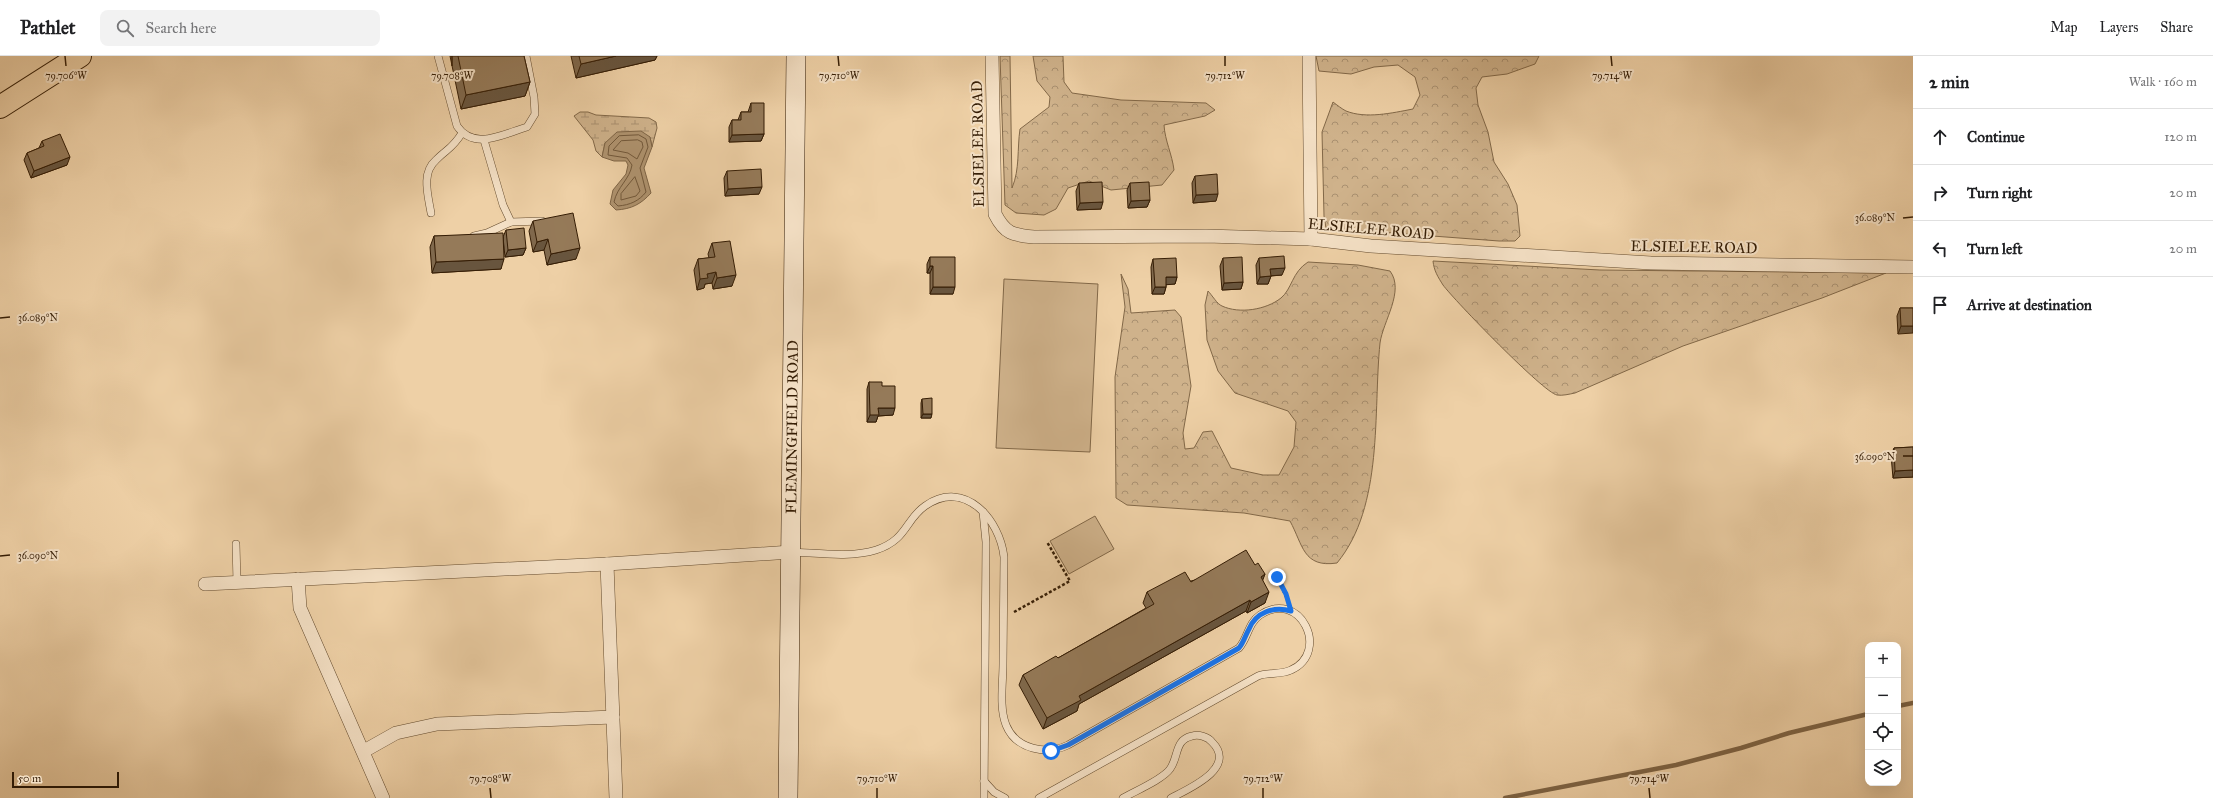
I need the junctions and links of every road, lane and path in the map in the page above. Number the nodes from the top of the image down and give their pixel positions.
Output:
1 (80, 56) edge
2 (438, 56) edge
3 (526, 56) edge
4 (796, 56) edge
5 (992, 56) edge
6 (1309, 56) edge
7 (0, 107) edge
8 (462, 133) junction
9 (484, 140) junction
10 (431, 212) dead end
11 (546, 221) edge
12 (511, 222) junction
13 (468, 237) edge
14 (1311, 239) junction
15 (1913, 267) edge
16 (982, 510) junction
17 (1047, 542) dead end
18 (236, 544) dead end
19 (791, 552) junction
20 (607, 564) junction
21 (1277, 577) dead end
22 (298, 579) junction
23 (237, 582) junction
24 (205, 584) dead end
25 (1291, 611) junction
26 (1014, 612) dead end
27 (613, 717) junction
28 (364, 751) junction
29 (984, 781) junction
30 (383, 798) edge
31 (616, 798) edge
32 (788, 798) edge
33 (984, 798) edge
34 (1005, 798) edge
35 (1039, 798) edge
36 (1123, 798) edge
37 (1171, 798) edge

1 - 7 highway
2 - 8 lane
3 - 9 lane
4 - 19 street, FLEMINGFIELD ROAD
5 - 14 street, ELSIELEE ROAD
6 - 14 street
8 - 9 lane
8 - 10 lane
9 - 12 lane
11 - 12 lane
12 - 13 lane
14 - 15 street, ELSIELEE ROAD
16 - 19 lane
16 - 25 lane
16 - 29 lane
17 - 26 path
18 - 23 lane
19 - 20 street
19 - 32 street, FLEMINGFIELD ROAD
20 - 22 street
20 - 27 street
21 - 25 path
22 - 23 street
22 - 28 street
23 - 24 street
25 - 35 lane
27 - 28 street
27 - 31 street
28 - 30 street
29 - 33 lane
29 - 34 lane
36 - 37 lane

